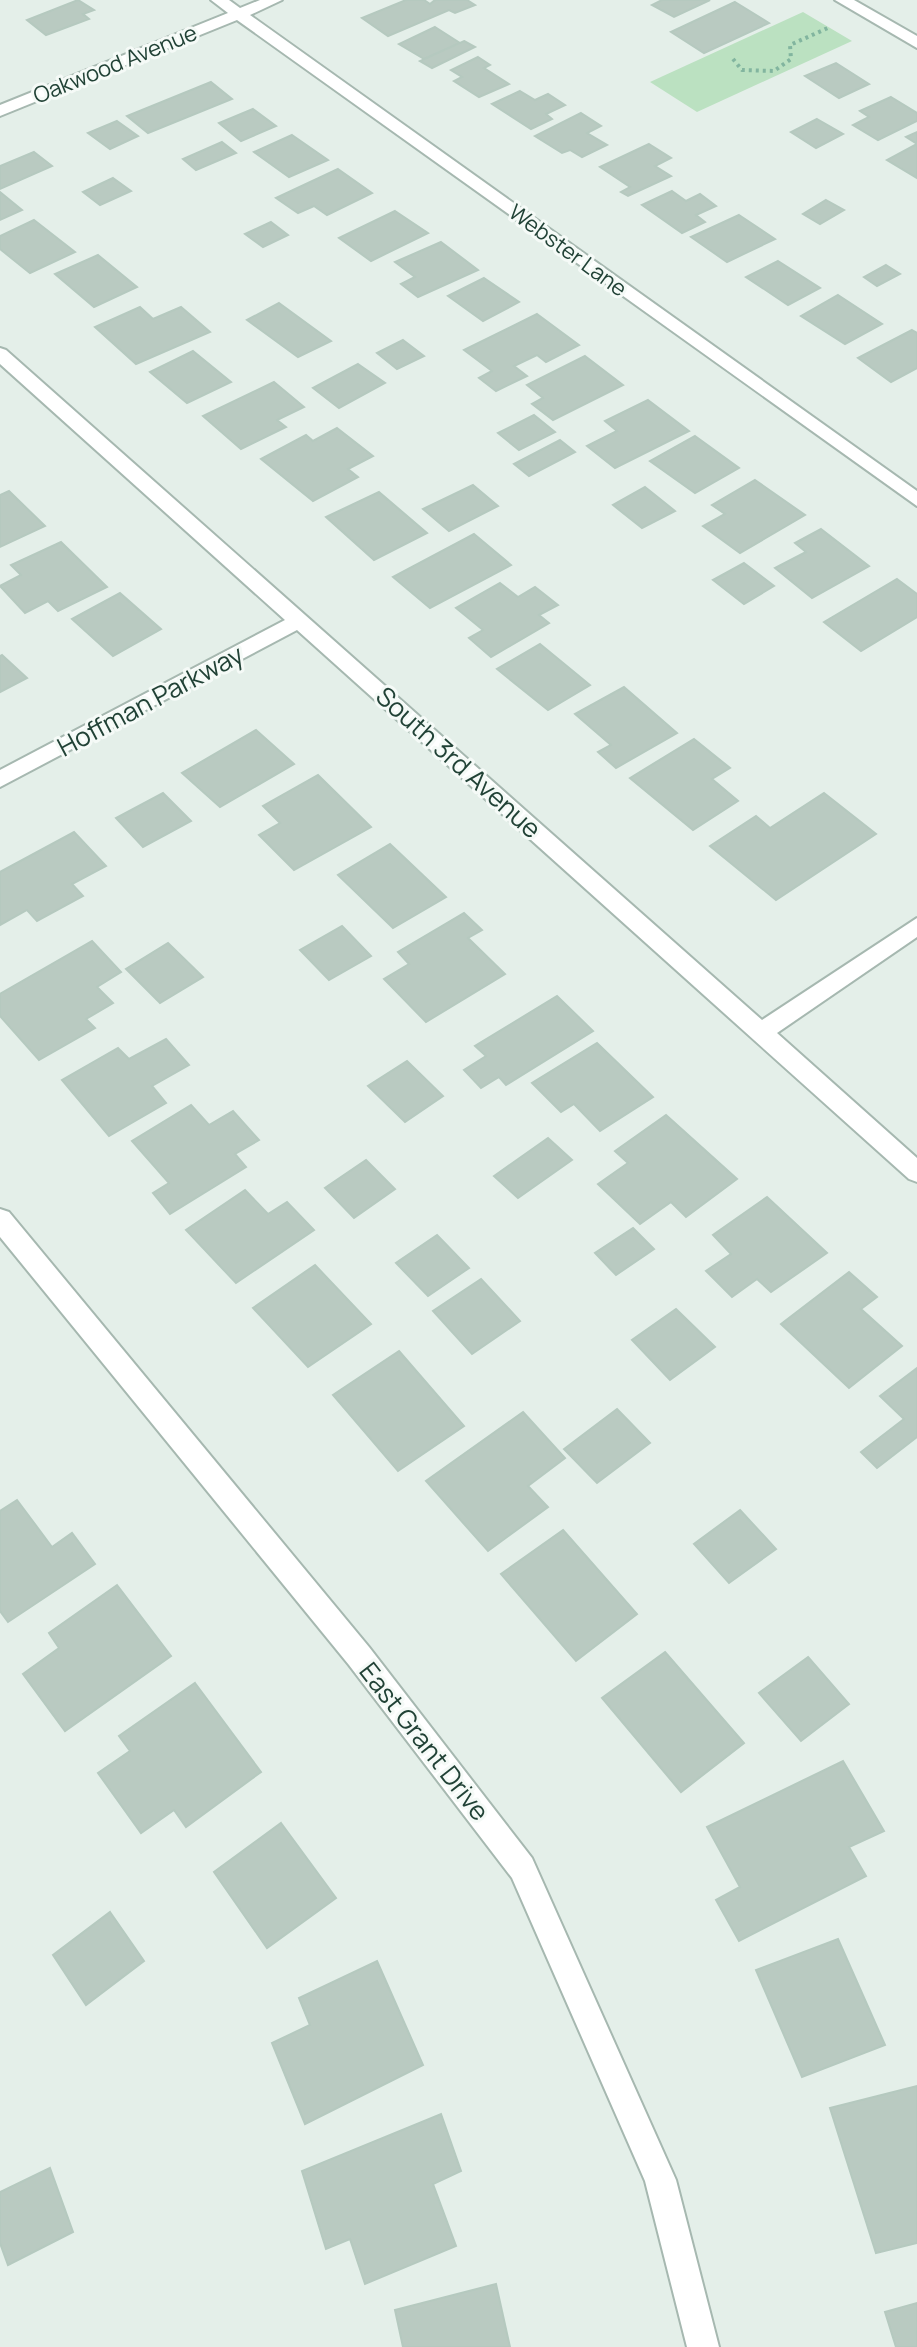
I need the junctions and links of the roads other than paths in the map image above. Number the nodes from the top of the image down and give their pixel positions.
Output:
1 (219, 0) edge
2 (274, 0) edge
3 (843, 0) edge
4 (239, 14) junction
5 (917, 43) edge
6 (0, 111) edge
7 (0, 354) edge
8 (917, 500) edge
9 (301, 620) junction
10 (0, 779) edge
11 (917, 926) edge
12 (760, 1033) junction
13 (917, 1172) edge
14 (0, 1219) edge
15 (703, 2347) edge

1 - 4 street, Webster Lane
2 - 4 street, Oakwood Avenue
3 - 5 street
4 - 6 street, Oakwood Avenue
4 - 8 street, Webster Lane
7 - 9 street, South 3rd Avenue
9 - 10 street, Hoffman Parkway
9 - 12 street, South 3rd Avenue
11 - 12 street
12 - 13 street, South 3rd Avenue
14 - 15 street, East Grant Drive

